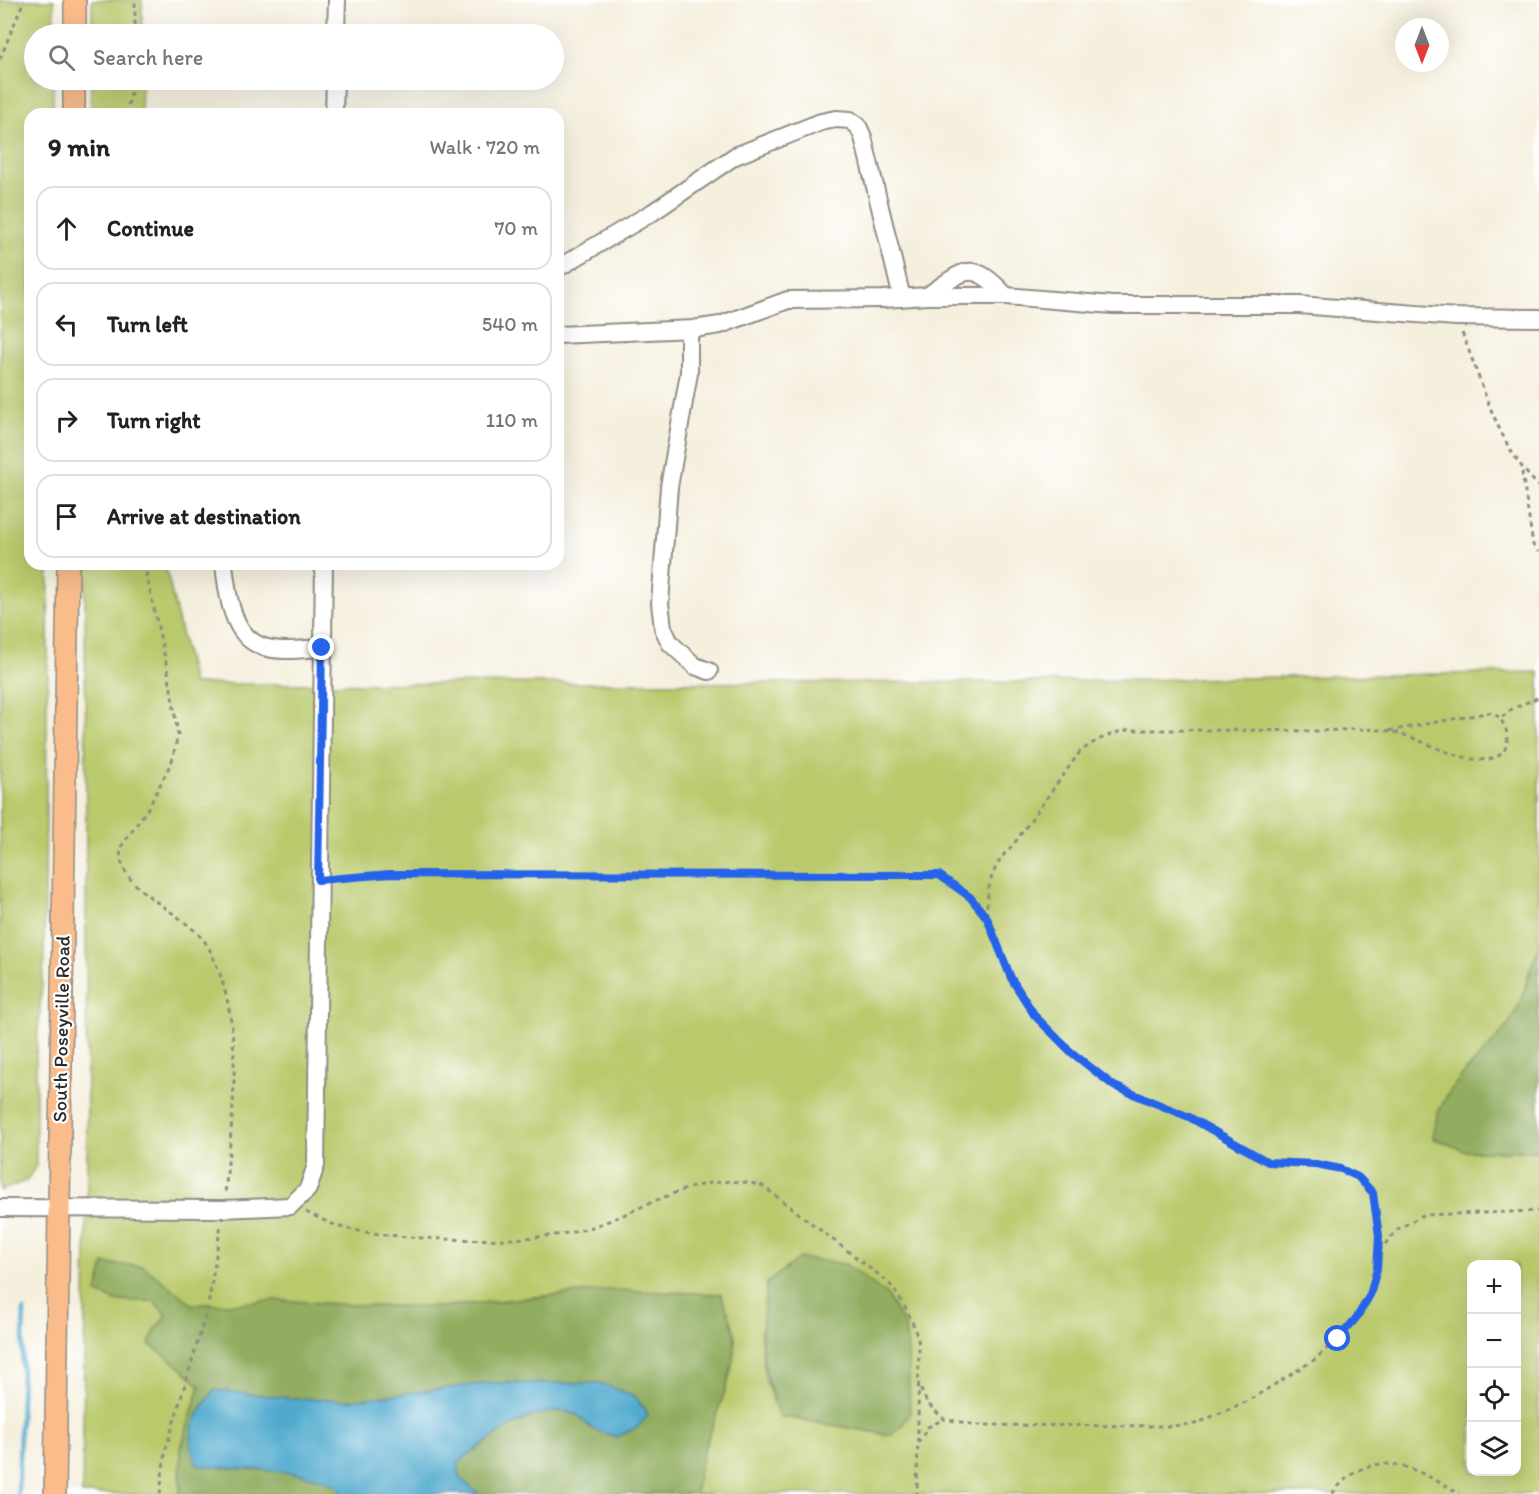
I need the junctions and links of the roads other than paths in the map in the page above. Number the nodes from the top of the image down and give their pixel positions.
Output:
1 (75, 0) edge
2 (336, 0) edge
3 (75, 24) edge
4 (336, 24) edge
5 (74, 90) edge
6 (334, 90) edge
7 (74, 108) edge
8 (334, 108) edge
9 (564, 264) edge
10 (927, 296) junction
11 (1006, 296) junction
12 (902, 298) junction
13 (1539, 318) edge
14 (689, 330) junction
15 (564, 335) edge
16 (68, 570) edge
17 (225, 570) edge
18 (324, 570) edge
19 (322, 648) junction
20 (709, 671) dead end
21 (58, 1207) junction
22 (0, 1208) edge
23 (54, 1494) edge

1 - 3 main road
2 - 4 street
5 - 7 main road
6 - 8 street
9 - 12 street
10 - 11 street
10 - 11 street
10 - 12 street
11 - 13 street
12 - 14 street
14 - 15 street
14 - 20 street
16 - 21 main road, South Poseyville Road
17 - 19 street
18 - 19 street
19 - 21 street
21 - 22 street
21 - 23 main road, South Poseyville Road

